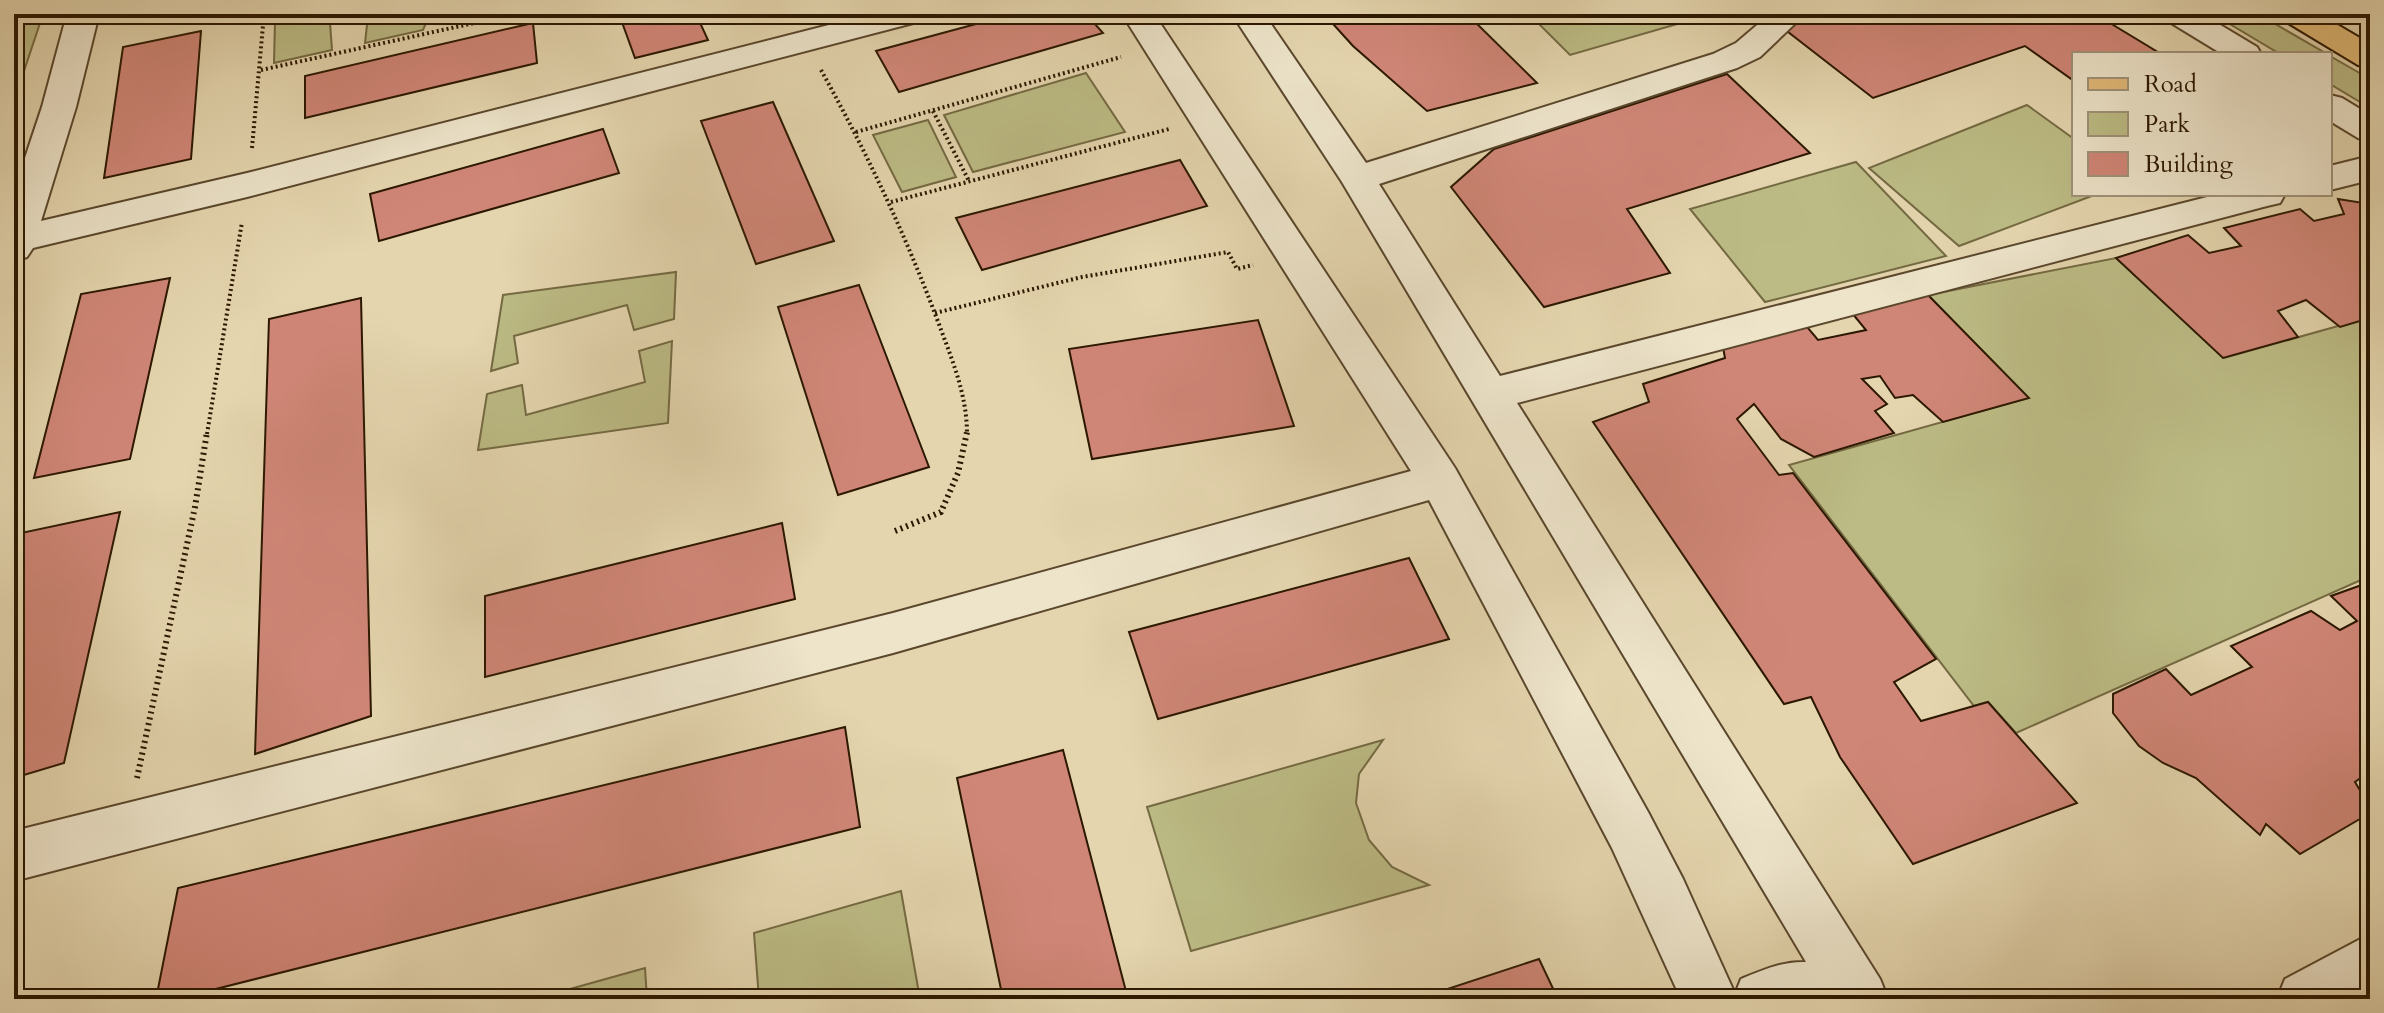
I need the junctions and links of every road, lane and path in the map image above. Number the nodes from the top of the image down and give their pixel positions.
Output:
1 (83, 14) edge
2 (264, 14) edge
3 (515, 14) edge
4 (910, 14) edge
5 (1248, 14) edge
6 (1789, 14) edge
7 (2179, 14) edge
8 (2296, 14) edge
9 (2307, 14) edge
10 (1148, 30) edge
11 (2370, 39) edge
12 (804, 42) junction
13 (2242, 52) edge
14 (2370, 58) edge
15 (261, 70) junction
16 (2332, 107) edge
17 (933, 111) junction
18 (1207, 119) junction
19 (2370, 130) edge
20 (856, 132) junction
21 (2370, 168) edge
22 (1358, 178) junction
23 (2332, 178) edge
24 (969, 181) junction
25 (247, 185) junction
26 (2259, 196) edge
27 (891, 202) junction
28 (16, 243) edge
29 (1294, 254) junction
30 (935, 313) junction
31 (1491, 394) junction
32 (1440, 480) junction
33 (895, 531) dead end
34 (126, 827) junction
35 (14, 856) edge
36 (2370, 962) edge
37 (1709, 999) edge
38 (1761, 999) edge
39 (1841, 999) edge
40 (1860, 999) edge
41 (2305, 999) edge

1 - 28 street
2 - 15 path
3 - 15 path
4 - 12 street
5 - 22 street
6 - 22 street
7 - 13 street
8 - 14 main road
9 - 11 main road
10 - 17 path
10 - 18 street
12 - 20 path
12 - 25 street
15 - 25 path
16 - 19 street
17 - 20 path
17 - 24 path
18 - 24 path
18 - 29 street
20 - 27 path
21 - 23 street
22 - 31 street
24 - 27 path
25 - 28 street
25 - 34 path
26 - 31 street
27 - 30 path
29 - 30 path
29 - 32 street
30 - 33 path
31 - 40 street
32 - 34 street
32 - 37 street
34 - 35 street
36 - 41 street
38 - 39 street

